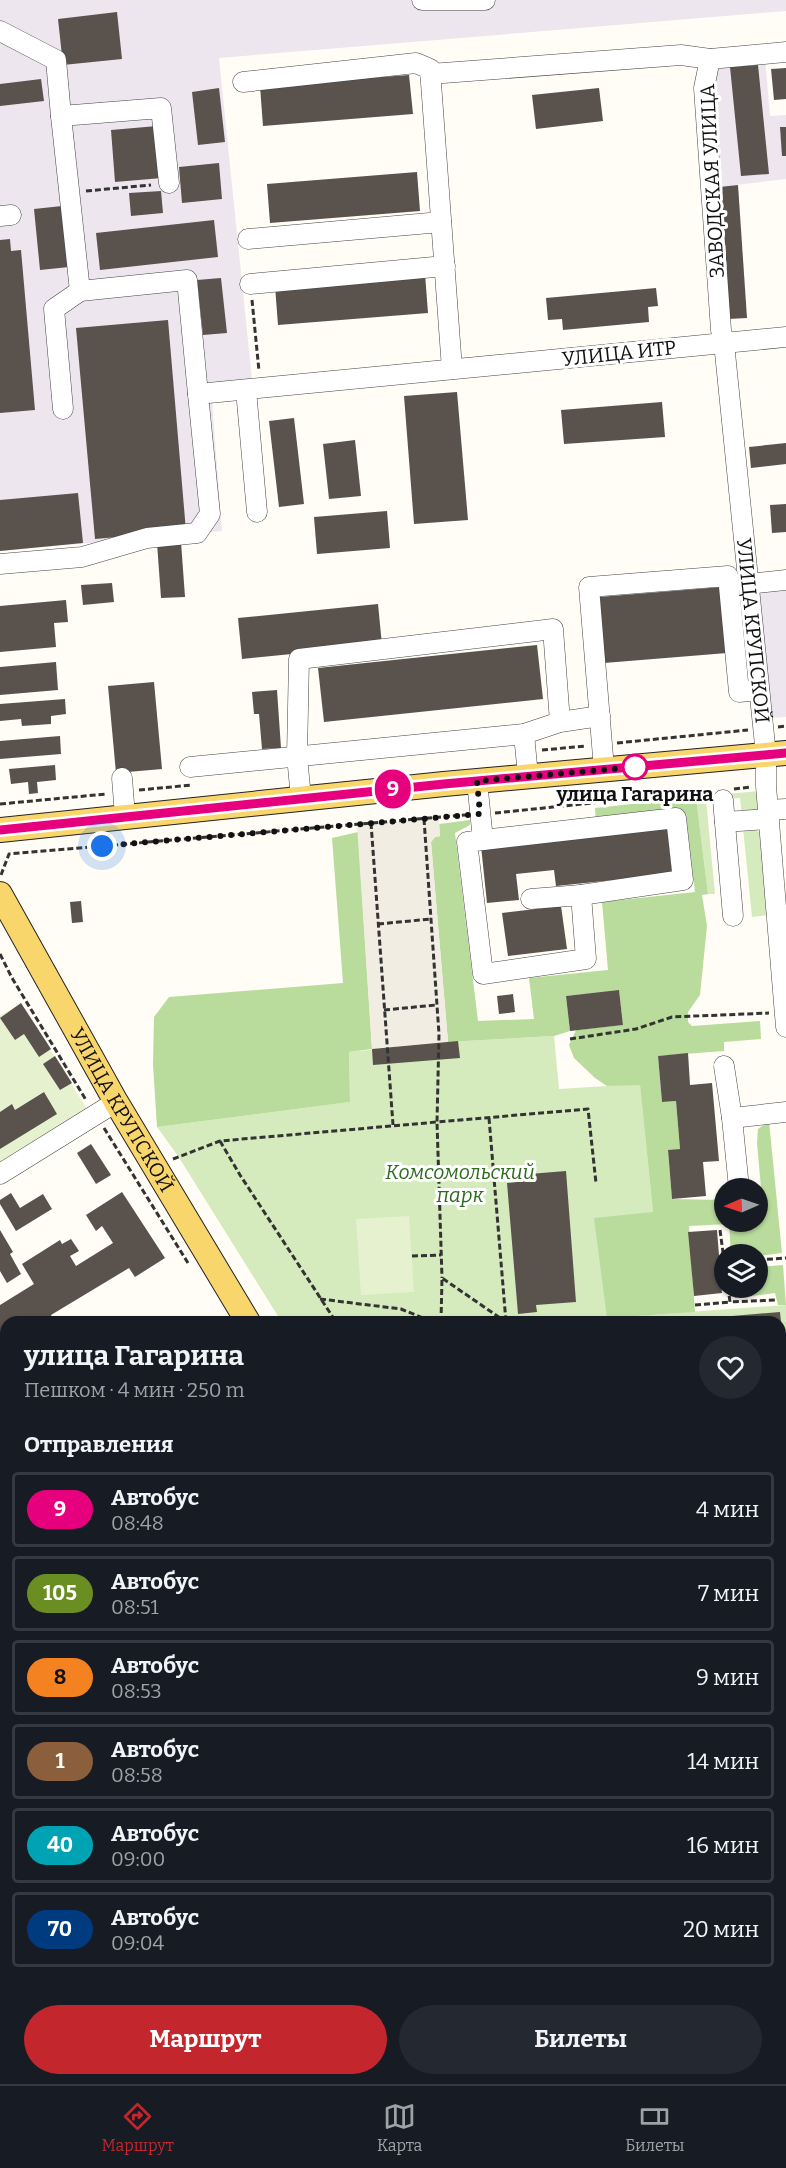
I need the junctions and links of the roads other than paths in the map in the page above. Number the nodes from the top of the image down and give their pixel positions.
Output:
1 (422, 0) edge
2 (485, 0) edge
3 (0, 31) edge
4 (786, 52) edge
5 (710, 59) junction
6 (430, 74) junction
7 (243, 82) dead end
8 (61, 116) junction
9 (168, 183) road end
10 (441, 222) junction
11 (248, 239) dead end
12 (444, 266) junction
13 (250, 284) road end
14 (80, 291) junction
15 (786, 337) edge
16 (724, 343) junction
17 (452, 369) junction
18 (253, 389) junction
19 (198, 394) junction
20 (63, 410) dead end
21 (257, 512) dead end
22 (0, 564) edge
23 (786, 580) edge
24 (748, 584) junction
25 (759, 690) junction
26 (600, 716) junction
27 (560, 722) junction
28 (524, 734) junction
29 (776, 754) edge
30 (297, 756) junction
31 (190, 767) dead end
32 (604, 769) junction
33 (528, 776) junction
34 (122, 778) dead end
35 (477, 781) junction
36 (724, 793) road end
37 (301, 798) junction
38 (774, 812) edge
39 (125, 816) junction
40 (725, 822) junction
41 (0, 830) edge
42 (483, 840) junction
43 (778, 843) edge
44 (0, 894) edge
45 (581, 895) junction
46 (531, 899) dead end
47 (734, 916) dead end
48 (785, 1013) edge
49 (786, 1027) edge
50 (724, 1066) dead end
51 (116, 1102) junction
52 (786, 1112) edge
53 (732, 1118) junction
54 (0, 1174) edge
55 (738, 1178) edge
56 (244, 1316) edge

1 - 2 street
3 - 8 street
4 - 5 street, ЗАВОДСКАЯ УЛИЦА
5 - 6 street
5 - 16 street, ЗАВОДСКАЯ УЛИЦА
6 - 7 street
6 - 10 street
8 - 9 street
8 - 14 street
10 - 11 street
10 - 12 street
12 - 13 street
12 - 17 street
14 - 19 street
14 - 20 street
15 - 16 street, УЛИЦА ИТР
16 - 17 street, УЛИЦА ИТР
16 - 24 street, УЛИЦА КРУПСКОЙ
17 - 18 street, УЛИЦА ИТР
18 - 19 street, УЛИЦА ИТР
18 - 21 street
19 - 22 street
23 - 24 street
24 - 25 street, УЛИЦА КРУПСКОЙ
25 - 26 street
25 - 29 street, УЛИЦА КРУПСКОЙ
26 - 27 street
26 - 32 street
27 - 28 street
27 - 30 street
28 - 30 street
28 - 33 street
29 - 32 main road
29 - 38 street, УЛИЦА КРУПСКОЙ
30 - 31 street
30 - 37 street
32 - 33 main road
33 - 35 main road
34 - 39 street
35 - 37 main road
35 - 42 street
36 - 40 street
37 - 39 main road
38 - 40 street
38 - 43 street, УЛИЦА КРУПСКОЙ
39 - 41 main road
40 - 47 street
42 - 45 street
42 - 45 street
43 - 48 street, УЛИЦА КРУПСКОЙ
44 - 51 main road, УЛИЦА КРУПСКОЙ
45 - 46 street
48 - 49 street, УЛИЦА КРУПСКОЙ
50 - 53 street
51 - 54 street
51 - 56 main road, УЛИЦА КРУПСКОЙ
52 - 53 street
53 - 55 street

